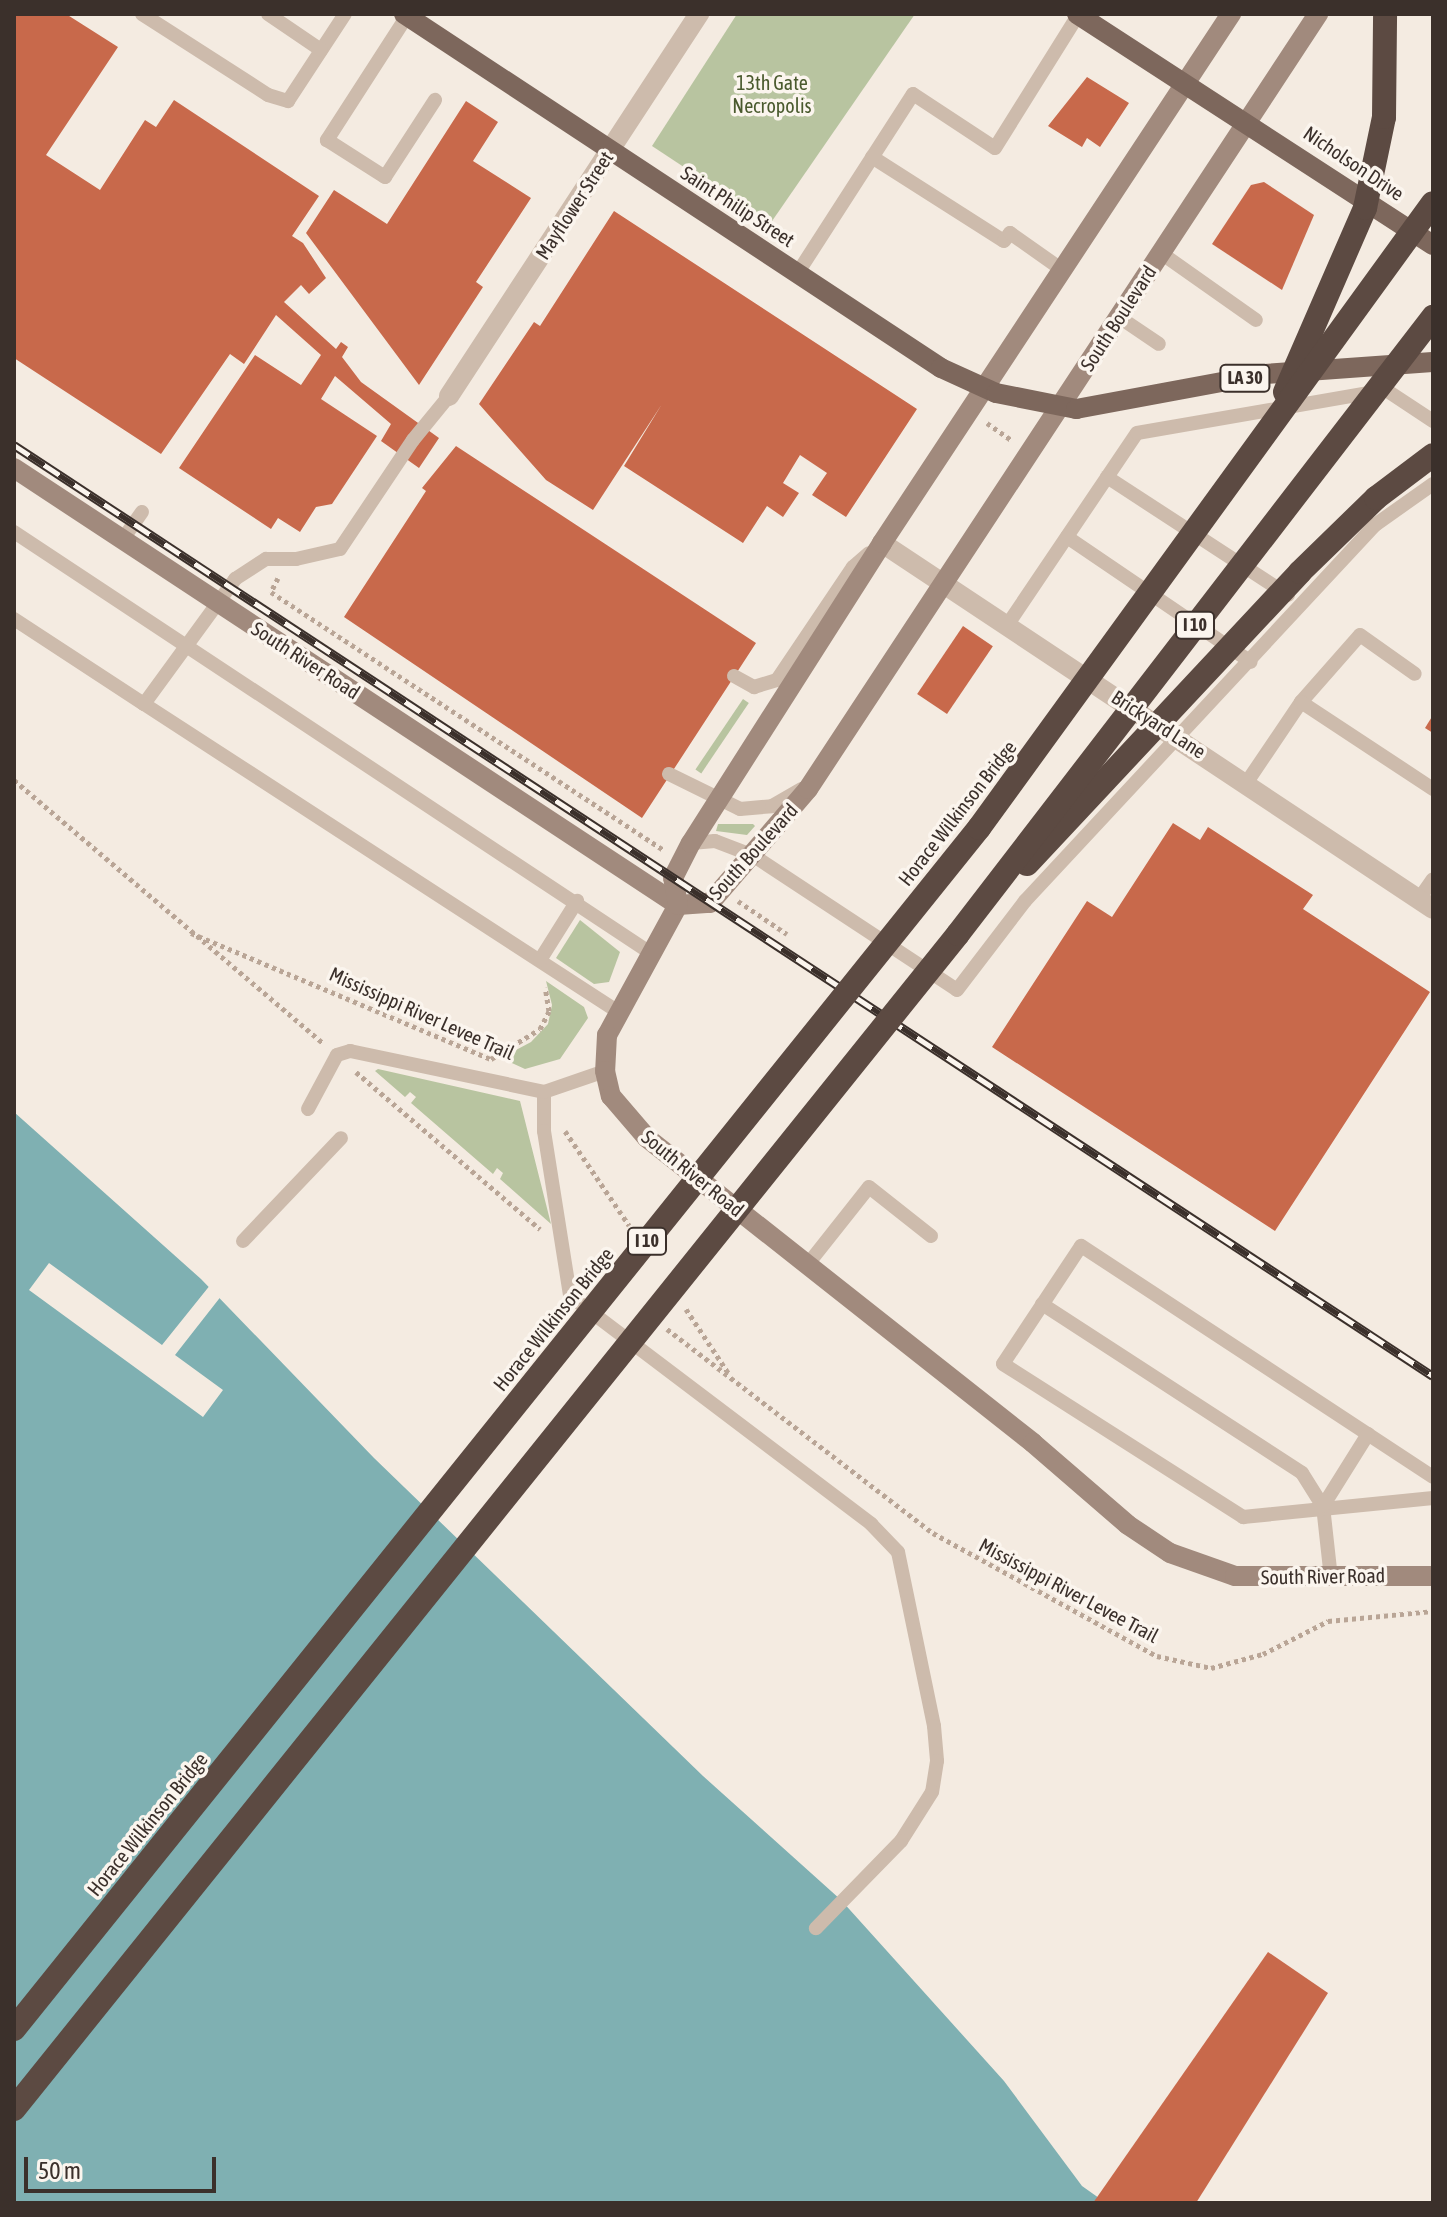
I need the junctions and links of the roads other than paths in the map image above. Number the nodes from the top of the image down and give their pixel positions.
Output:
1 (142, 14) edge
2 (268, 14) edge
3 (345, 14) edge
4 (699, 14) edge
5 (1077, 14) edge
6 (1231, 14) edge
7 (1318, 14) edge
8 (1385, 14) edge
9 (406, 15) edge
10 (321, 50) junction
11 (1185, 84) junction
12 (435, 100) dead end
13 (1248, 121) junction
14 (611, 149) junction
15 (872, 157) junction
16 (1433, 203) edge
17 (1433, 245) edge
18 (1161, 253) junction
19 (1061, 269) junction
20 (797, 274) junction
21 (1119, 317) junction
22 (1433, 317) edge
23 (1256, 320) dead end
24 (1159, 344) dead end
25 (1433, 362) edge
26 (984, 389) junction
27 (449, 396) joint
28 (1059, 408) junction
29 (1433, 421) edge
30 (1263, 440) junction
31 (1433, 455) edge
32 (14, 468) edge
33 (1107, 477) junction
34 (1433, 484) edge
35 (142, 512) dead end
36 (14, 532) edge
37 (1067, 537) junction
38 (123, 539) junction
39 (882, 543) junction
40 (945, 583) junction
41 (217, 601) junction
42 (1303, 604) junction
43 (14, 619) edge
44 (1008, 624) junction
45 (186, 644) junction
46 (1251, 662) junction
47 (1415, 674) dead end
48 (734, 676) dead end
49 (1301, 702) junction
50 (144, 704) junction
51 (1181, 738) junction
52 (669, 774) dead end
53 (813, 782) junction
54 (1247, 782) junction
55 (1433, 789) edge
56 (720, 802) junction
57 (691, 843) junction
58 (754, 856) junction
59 (1433, 879) edge
60 (577, 901) junction
61 (1426, 904) edge
62 (678, 905) junction
63 (958, 934) junction
64 (652, 954) junction
65 (537, 958) junction
66 (617, 1011) junction
67 (605, 1071) junction
68 (544, 1092) junction
69 (308, 1109) dead end
70 (341, 1138) dead end
71 (931, 1236) dead end
72 (243, 1241) dead end
73 (808, 1264) junction
74 (1042, 1304) junction
75 (1368, 1434) junction
76 (1433, 1477) edge
77 (1433, 1498) edge
78 (1323, 1506) junction
79 (1433, 1576) edge
80 (1331, 1578) junction
81 (816, 1928) dead end
82 (14, 2029) edge
83 (14, 2109) edge

1 - 10 lane
2 - 10 lane
3 - 10 lane
4 - 14 street, Mayflower Street
5 - 11 main road, Nicholson Drive
5 - 15 lane
6 - 11 main road, South Boulevard
7 - 13 main road, South Boulevard
8 - 30 highway, bridge
9 - 12 lane
9 - 14 main road, Saint Philip Street
11 - 13 main road, Nicholson Drive
11 - 19 main road, South Boulevard
13 - 17 main road, Nicholson Drive
13 - 18 main road, South Boulevard
14 - 20 main road, Saint Philip Street
14 - 27 street, Mayflower Street
15 - 19 lane
15 - 20 lane
16 - 30 highway, I 10, bridge
18 - 21 main road, South Boulevard
18 - 23 lane
19 - 26 main road, South Boulevard
20 - 26 main road, Saint Philip Street
21 - 24 lane
21 - 28 main road, South Boulevard
22 - 63 highway, I 10, bridge
25 - 28 main road, LA 30
26 - 28 main road, Saint Philip Street
26 - 39 main road, South Boulevard
27 - 41 lane
28 - 40 main road, South Boulevard
29 - 33 lane
30 - 82 highway, Horace Wilkinson Bridge / I 10, bridge
31 - 63 highway, bridge
32 - 38 main road, South River Road
33 - 37 lane
33 - 42 lane
34 - 42 lane
35 - 38 lane
36 - 45 lane
37 - 44 lane
37 - 46 lane
38 - 41 main road, South River Road
39 - 40 street, Brickyard Lane
39 - 48 lane
39 - 56 main road, South Boulevard
40 - 44 street, Brickyard Lane
40 - 53 main road, South Boulevard
41 - 45 lane
41 - 62 main road, South River Road
42 - 46 lane
43 - 50 lane
44 - 51 street, Brickyard Lane
45 - 50 lane
45 - 60 lane
46 - 51 lane
47 - 49 lane
49 - 54 lane
49 - 55 lane
50 - 65 lane
51 - 54 street, Brickyard Lane
51 - 58 lane
52 - 56 lane
53 - 56 lane
53 - 58 main road, South Boulevard
54 - 61 street, Brickyard Lane
56 - 57 main road, South Boulevard
57 - 58 lane
57 - 62 main road, South Boulevard
58 - 62 main road, South Boulevard
59 - 61 lane
60 - 64 lane
60 - 65 lane
62 - 64 main road, South River Road
63 - 83 highway, I 10, bridge
64 - 66 main road, South River Road
65 - 66 lane
66 - 67 main road, South River Road
67 - 68 lane
67 - 73 main road, South River Road
68 - 69 lane
68 - 81 lane
70 - 72 lane
71 - 73 lane
73 - 80 main road, South River Road
74 - 75 lane
74 - 78 lane
74 - 78 lane
75 - 76 lane
75 - 78 lane
77 - 78 lane
78 - 80 lane
79 - 80 main road, South River Road

